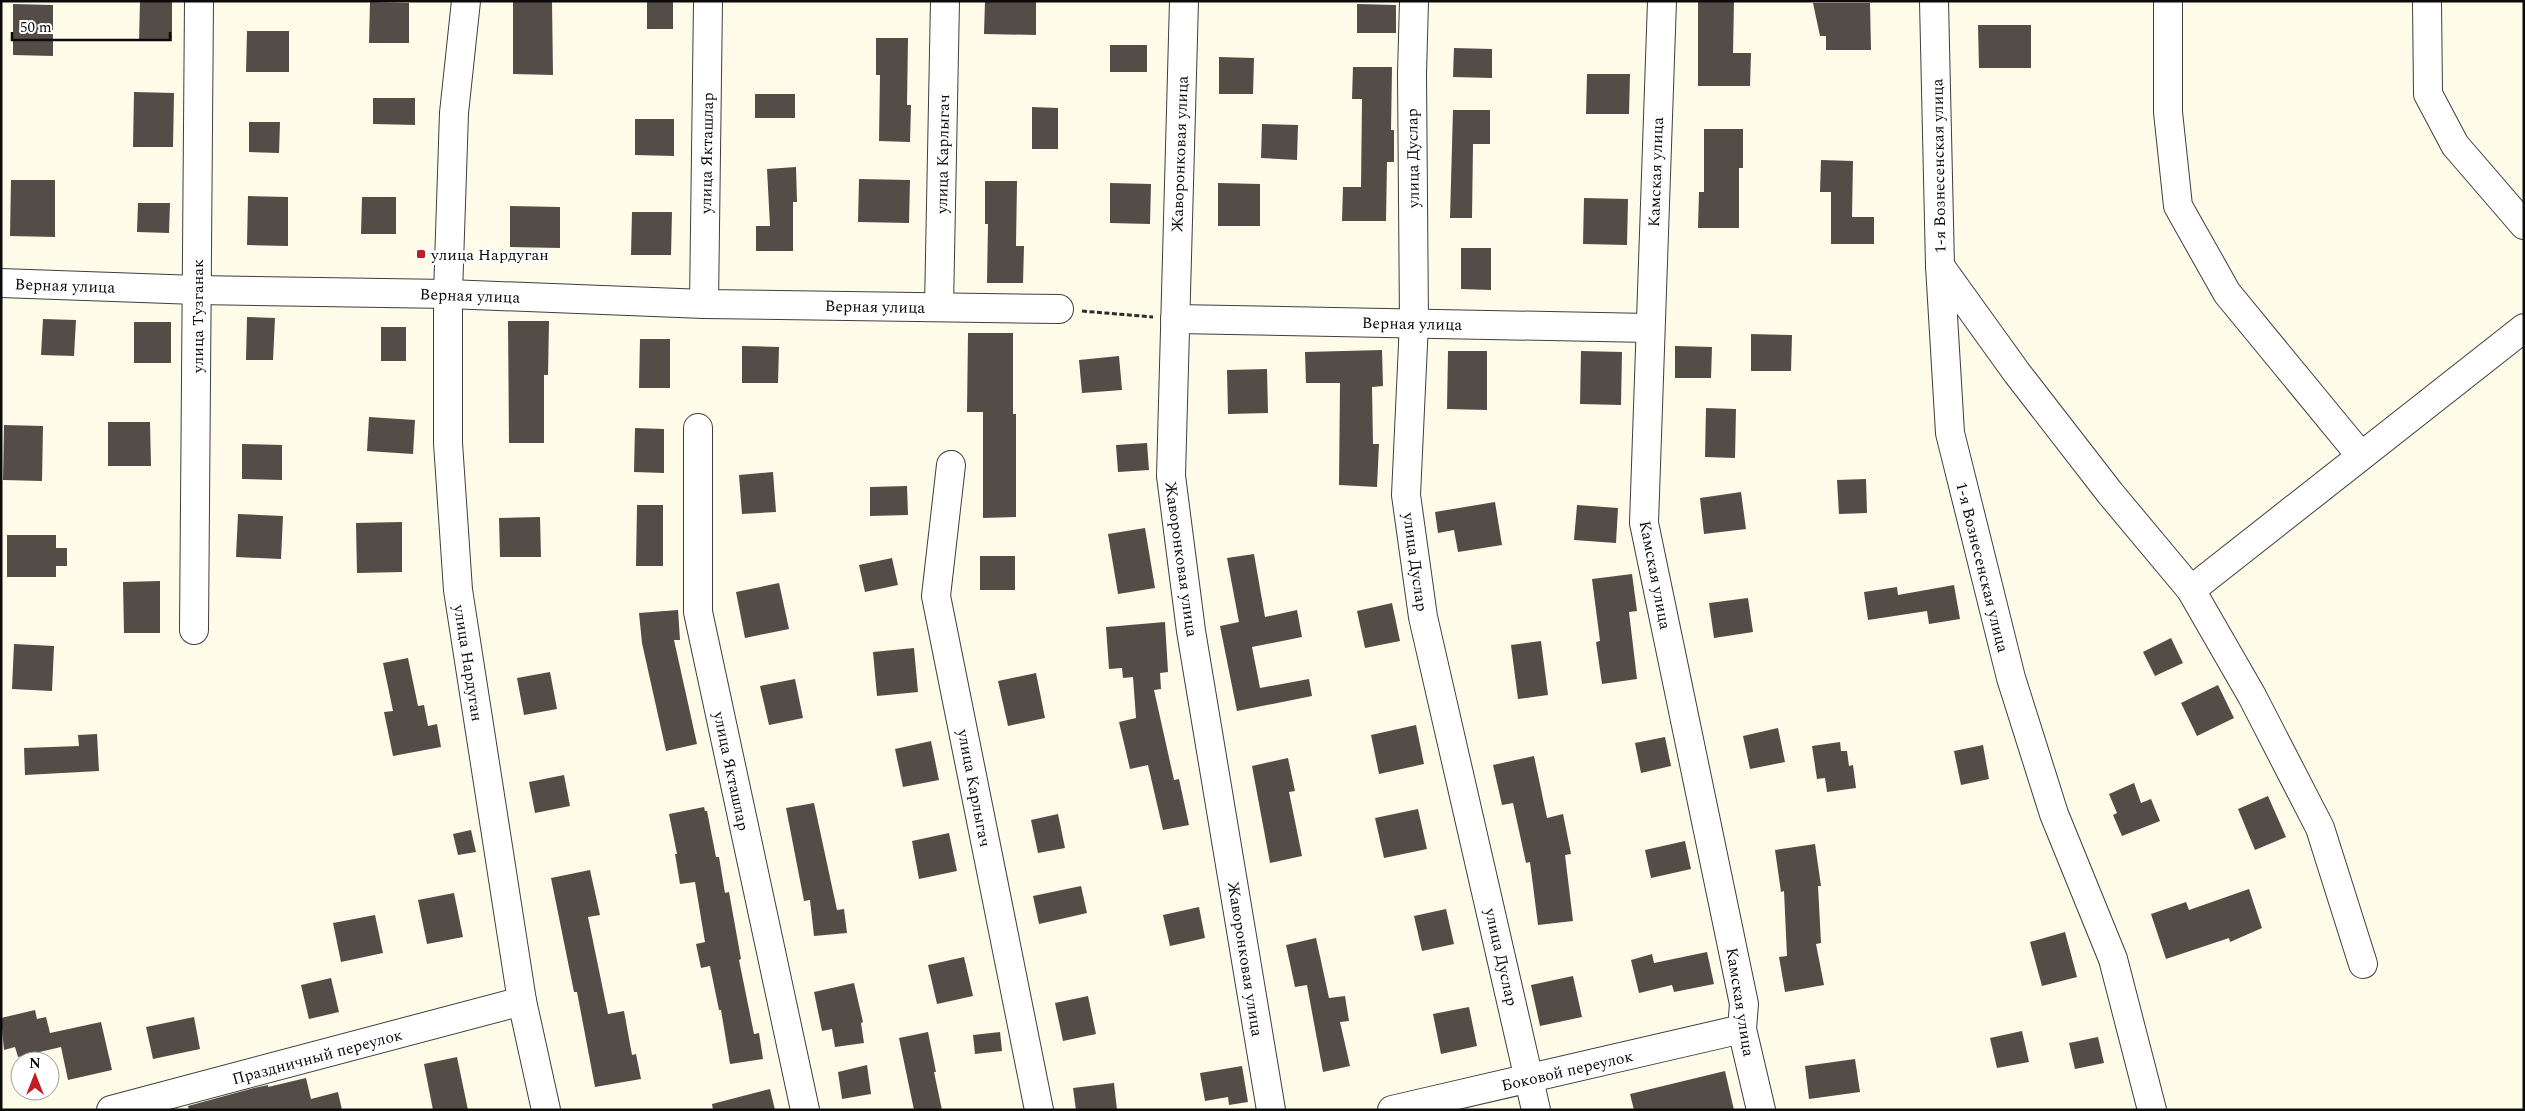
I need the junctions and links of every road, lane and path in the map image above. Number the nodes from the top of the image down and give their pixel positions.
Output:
1 (199, 1) edge
2 (466, 1) edge
3 (708, 1) edge
4 (946, 1) edge
5 (1184, 1) edge
6 (1414, 1) edge
7 (1662, 1) edge
8 (1934, 1) edge
9 (2168, 1) edge
10 (2428, 1) edge
11 (2524, 225) edge
12 (1940, 266) junction
13 (1, 283) edge
14 (197, 290) junction
15 (448, 294) junction
16 (704, 304) junction
17 (939, 307) junction
18 (1059, 309) joint
19 (1175, 319) junction
20 (1414, 323) junction
21 (1650, 328) junction
22 (2524, 328) edge
23 (698, 428) dead end
24 (2362, 456) junction
25 (951, 465) dead end
26 (2191, 590) junction
27 (194, 630) dead end
28 (2363, 964) dead end
29 (522, 1001) junction
30 (1742, 1029) junction
31 (1530, 1079) junction
32 (171, 1102) edge
33 (111, 1110) edge
34 (546, 1110) edge
35 (805, 1110) edge
36 (1039, 1110) edge
37 (1271, 1110) edge
38 (1392, 1110) edge
39 (1536, 1110) edge
40 (1761, 1110) edge
41 (2152, 1110) edge

1 - 14 street, улица Тузганак
2 - 15 street, улица Нардуган
3 - 16 street, улица Якташлар
4 - 17 street, улица Карлыгач
5 - 19 street, Жаворонковая улица
6 - 20 street, улица Дуслар
7 - 21 street, Камская улица
8 - 12 street, 1-я Вознесенская улица
9 - 24 street
10 - 11 street
12 - 26 street
12 - 41 street, 1-я Вознесенская улица
13 - 14 street, Верная улица
14 - 15 street, Верная улица
14 - 27 street, улица Тузганак
15 - 16 street, Верная улица
15 - 29 street, улица Нардуган
16 - 17 street, Верная улица
17 - 18 street, Верная улица
18 - 19 path
19 - 20 street, Верная улица
19 - 37 street, Жаворонковая улица
20 - 21 street, Верная улица
20 - 31 street, улица Дуслар
21 - 30 street, Камская улица
22 - 24 street
23 - 35 street, улица Якташлар
24 - 26 street
25 - 36 street, улица Карлыгач
26 - 28 street
29 - 32 street, Праздничный переулок
29 - 34 street, улица Нардуган
30 - 31 street, Боковой переулок
30 - 40 street, Камская улица
31 - 38 street, Боковой переулок
31 - 39 street, улица Дуслар
32 - 33 street, Праздничный переулок

